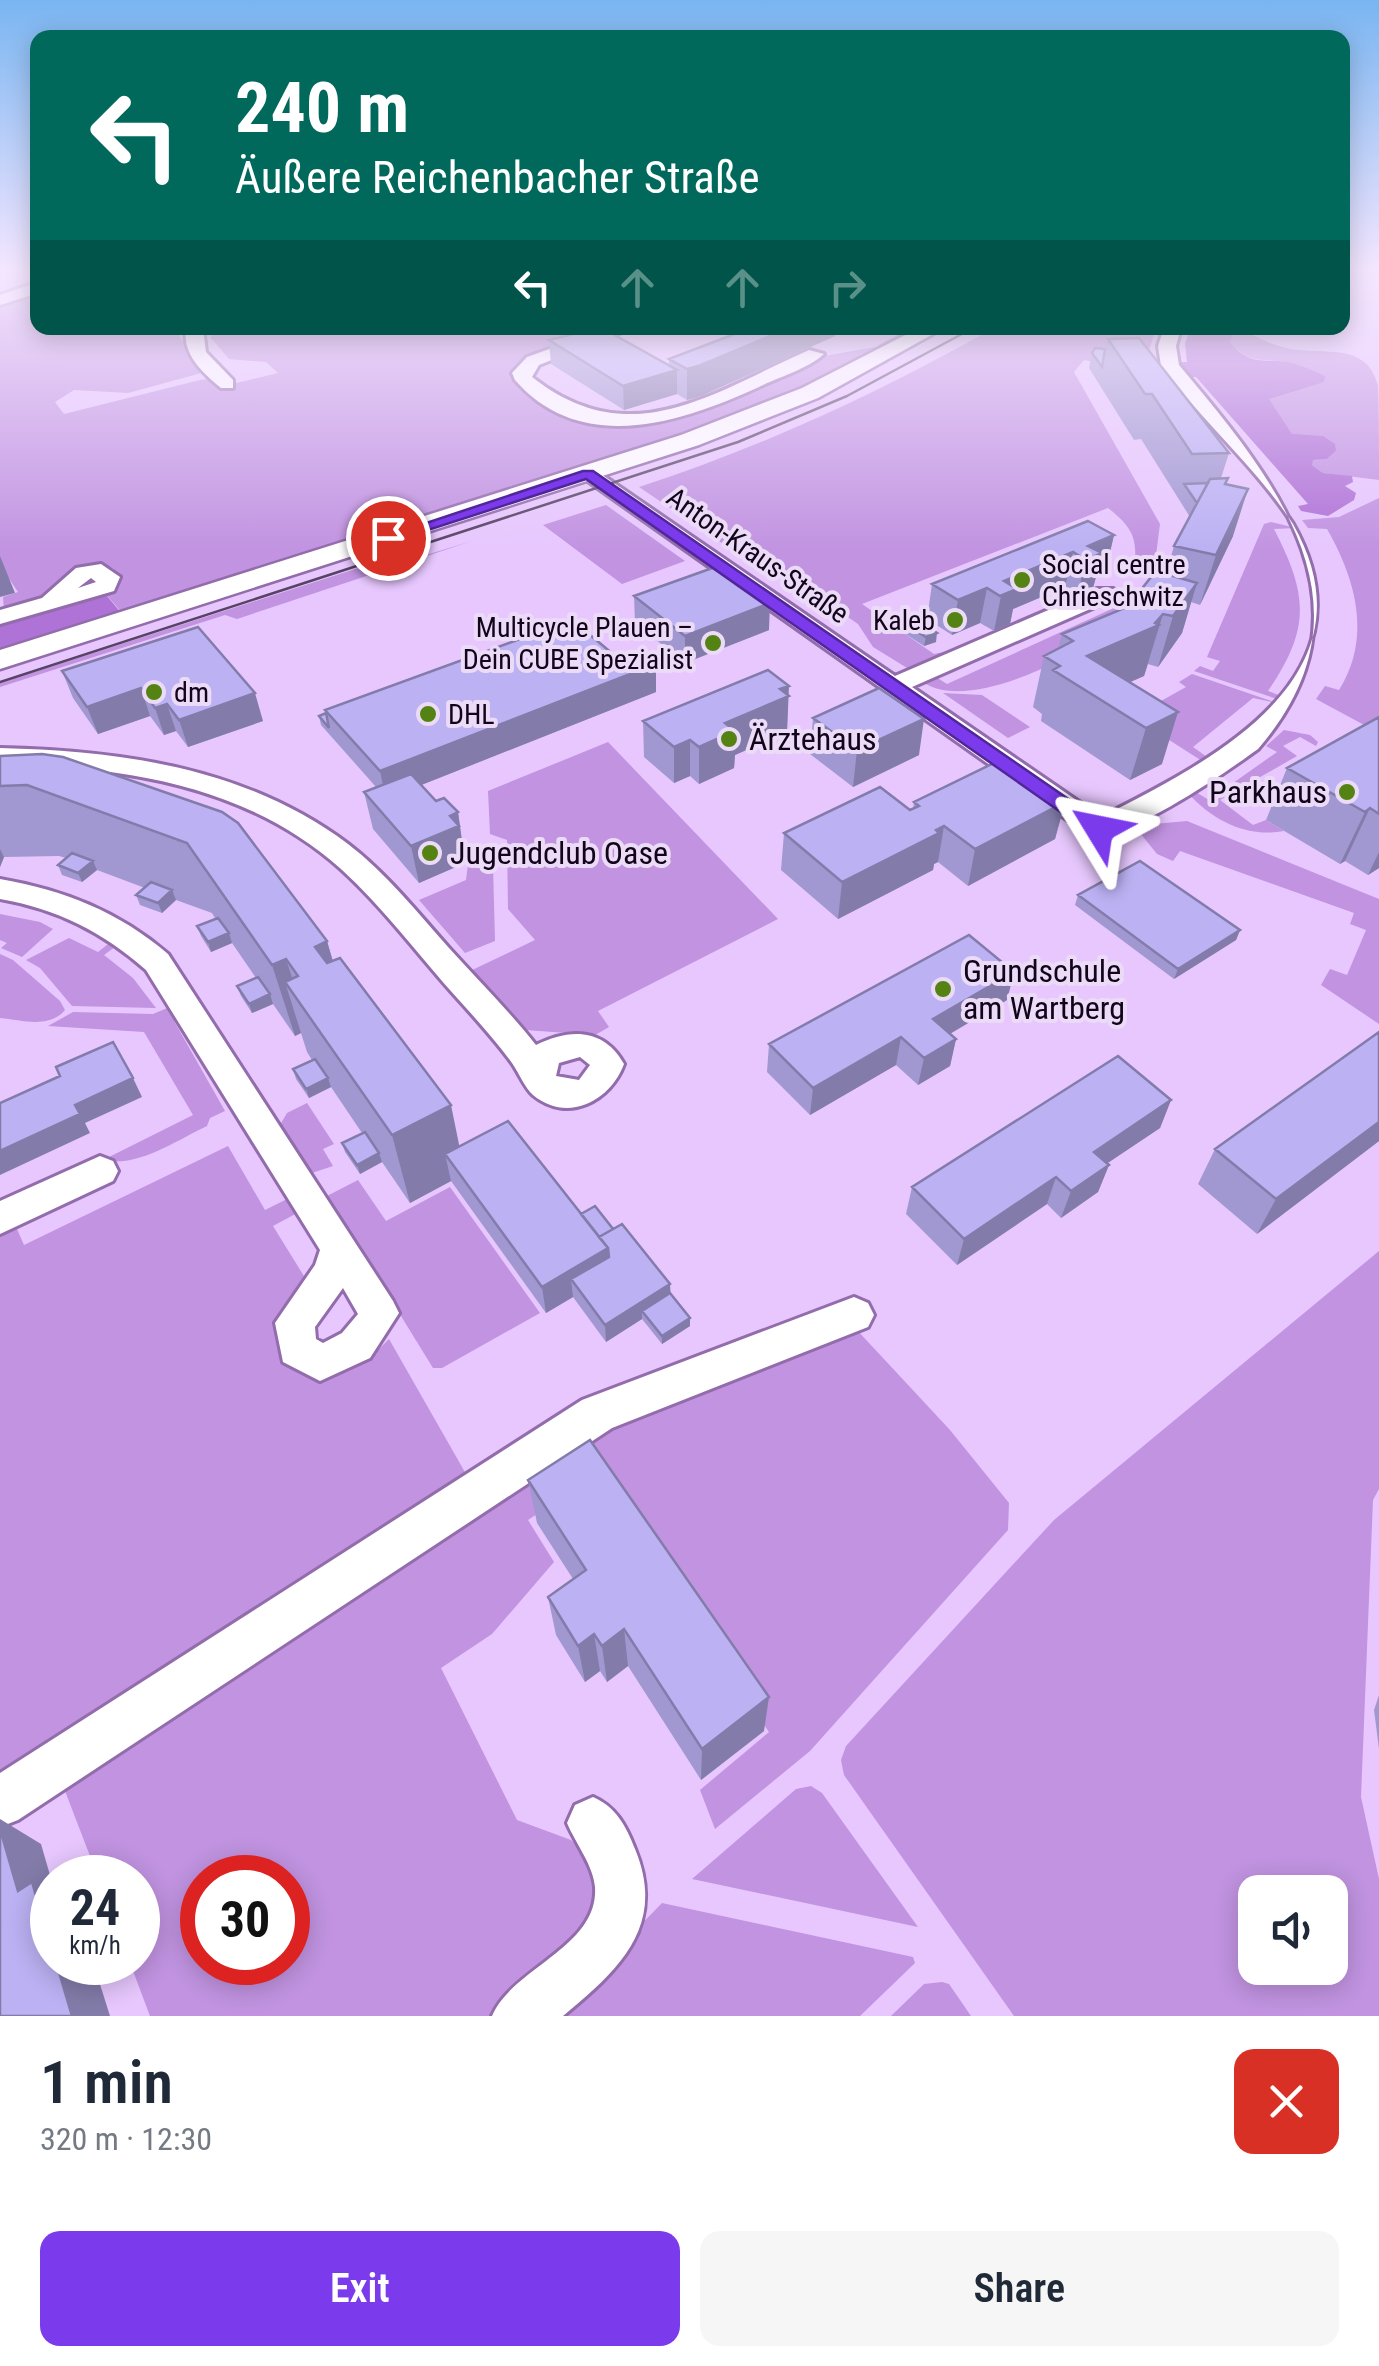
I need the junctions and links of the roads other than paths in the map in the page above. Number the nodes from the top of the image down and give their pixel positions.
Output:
1 (205, 362) edge
2 (532, 362) edge
3 (795, 362) edge
4 (865, 362) edge
5 (1169, 362) edge
6 (226, 384) dead end
7 (588, 474) junction
8 (1105, 594) dead end
9 (50, 603) dead end
10 (0, 617) edge
11 (0, 660) edge
12 (895, 685) junction
13 (0, 756) edge
14 (0, 890) edge
15 (528, 1062) junction
16 (100, 1171) dead end
17 (0, 1218) edge
18 (339, 1248) dead end
19 (854, 1314) dead end
20 (0, 1802) edge
21 (593, 1823) dead end
22 (520, 2016) edge

1 - 6 street
2 - 3 street
4 - 7 street
5 - 12 street, Anton-Kraus-Straße
7 - 11 street
7 - 12 street, Anton-Kraus-Straße
8 - 12 street
9 - 10 street
13 - 15 street
14 - 18 street
15 - 15 street
16 - 17 street
19 - 20 street
21 - 22 street

